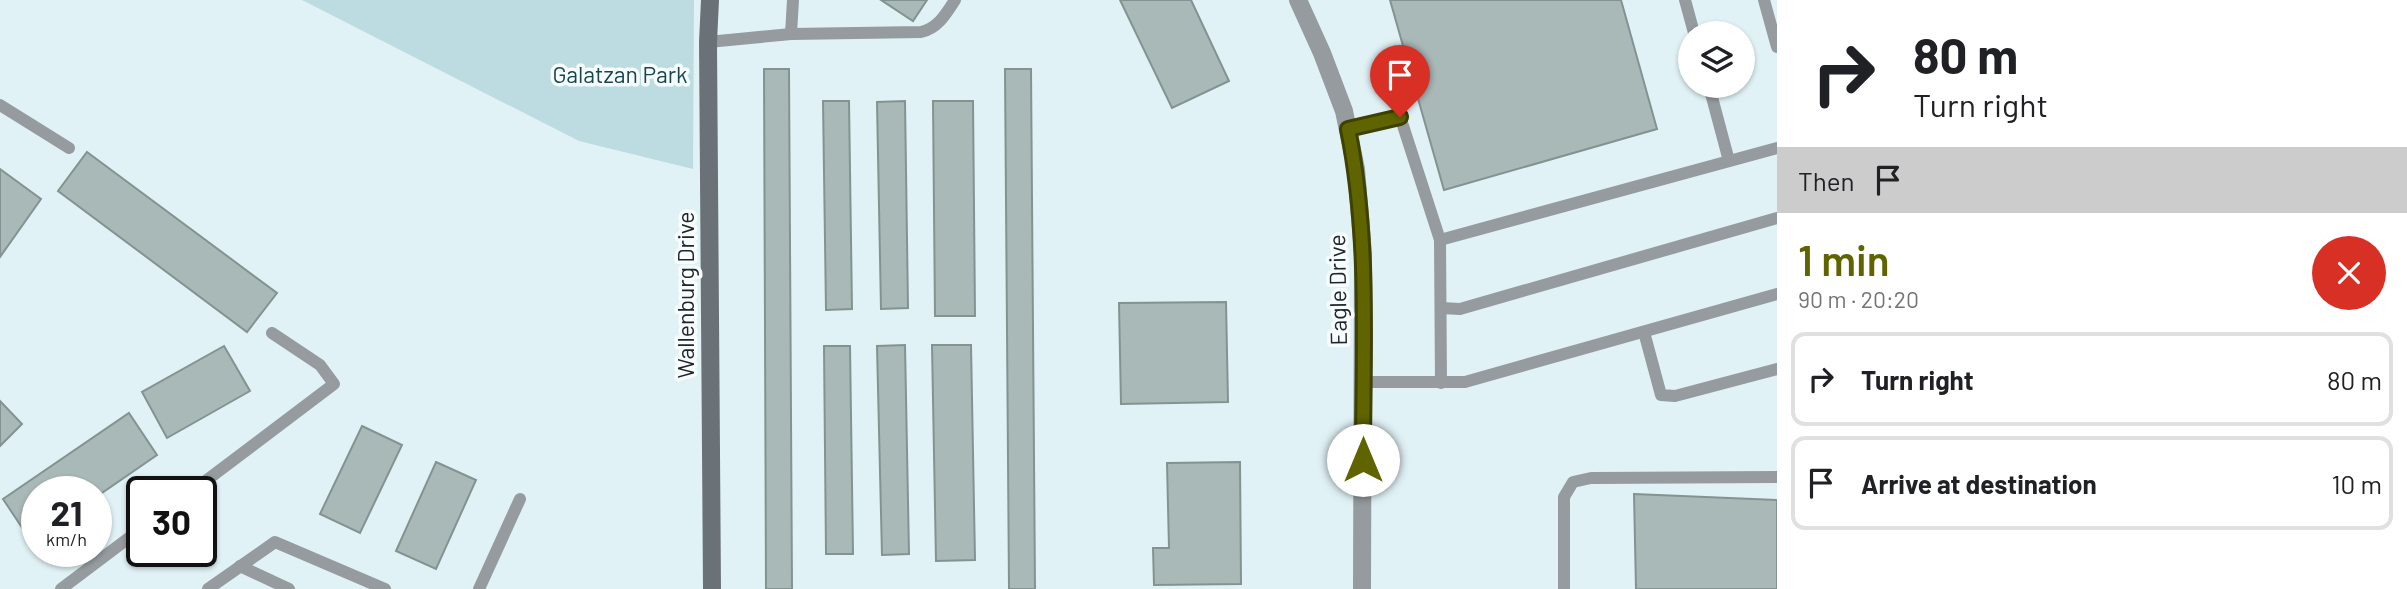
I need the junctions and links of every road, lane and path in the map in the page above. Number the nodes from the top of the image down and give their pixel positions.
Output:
1 (710, 0) edge
2 (793, 0) edge
3 (956, 0) edge
4 (1298, 0) edge
5 (1685, 0) edge
6 (1764, 0) edge
7 (1691, 21) edge
8 (791, 34) junction
9 (708, 42) junction
10 (1777, 47) edge
11 (1712, 98) edge
12 (1396, 104) dead end
13 (0, 105) edge
14 (1400, 117) junction
15 (1348, 129) junction
16 (69, 148) dead end
17 (1777, 148) edge
18 (1729, 161) junction
19 (1777, 218) edge
20 (1440, 240) junction
21 (1777, 294) edge
22 (1441, 308) junction
23 (1644, 332) junction
24 (272, 333) dead end
25 (1777, 369) edge
26 (1363, 382) junction
27 (1441, 383) junction
28 (212, 476) edge
29 (1777, 477) edge
30 (520, 499) dead end
31 (126, 540) edge
32 (240, 566) junction
33 (61, 589) edge
34 (208, 589) edge
35 (289, 589) edge
36 (385, 589) edge
37 (479, 589) edge
38 (712, 589) edge
39 (1362, 589) edge
40 (1564, 589) edge

1 - 9 street, Wallenburg Drive
2 - 8 lane
3 - 8 lane
4 - 15 street, Eagle Drive
5 - 7 lane
6 - 10 lane
8 - 9 lane
9 - 38 street, Wallenburg Drive
11 - 18 lane
12 - 14 lane
13 - 16 lane
14 - 15 lane
14 - 20 lane
15 - 26 street, Eagle Drive
17 - 18 lane
18 - 20 lane
19 - 22 lane
20 - 22 lane
21 - 23 lane
22 - 27 lane
23 - 25 lane
23 - 27 lane
24 - 28 lane
26 - 27 lane
26 - 39 street, Eagle Drive
29 - 40 lane
30 - 37 lane
31 - 33 lane
32 - 34 lane
32 - 35 lane
32 - 36 lane

